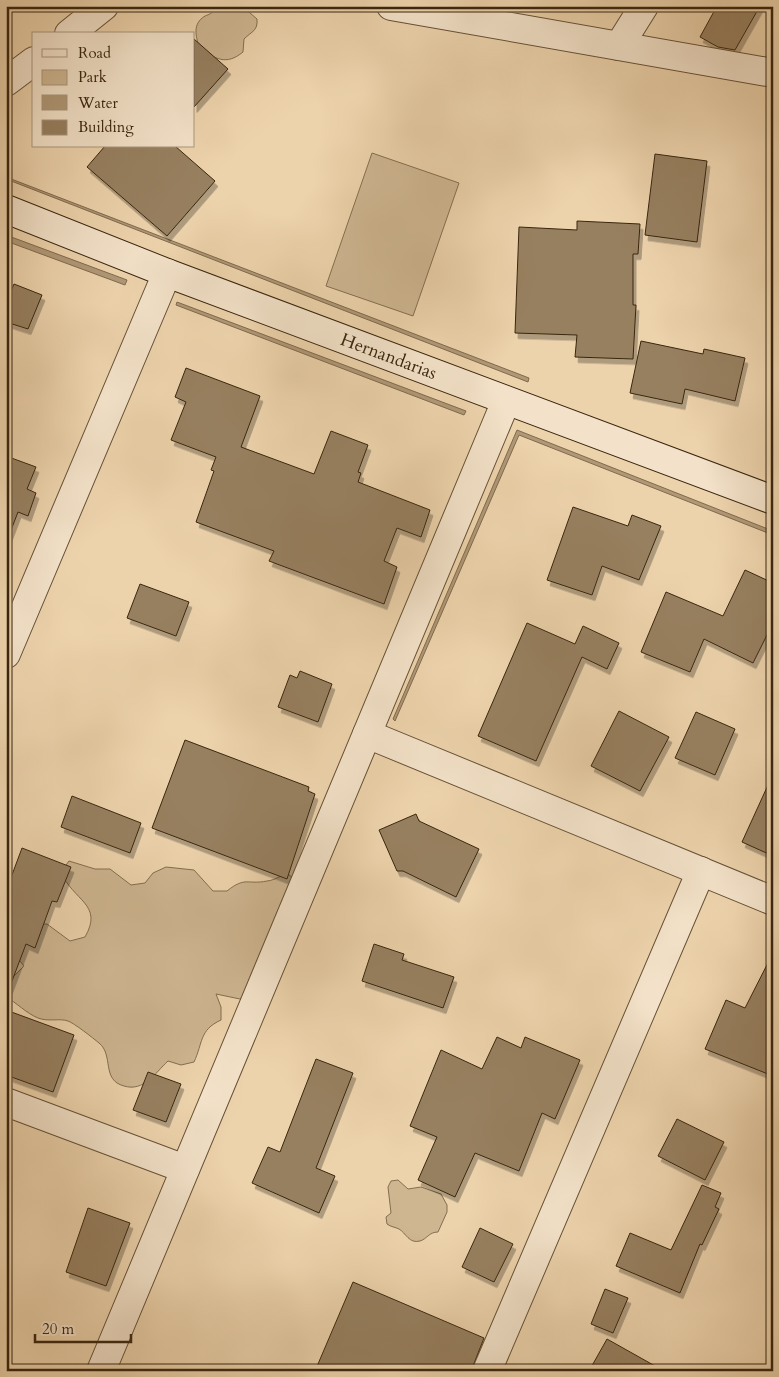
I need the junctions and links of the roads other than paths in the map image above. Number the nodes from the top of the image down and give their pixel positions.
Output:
1 (104, 6) edge
2 (391, 6) edge
3 (644, 6) edge
4 (72, 32) edge
5 (619, 46) junction
6 (32, 62) edge
7 (773, 73) edge
8 (6, 82) edge
9 (6, 210) edge
10 (167, 273) junction
11 (506, 401) junction
12 (773, 500) edge
13 (6, 654) edge
14 (367, 734) junction
15 (701, 872) junction
16 (773, 901) edge
17 (6, 1102) edge
18 (185, 1169) junction
19 (101, 1371) edge
20 (487, 1371) edge

1 - 4 street
2 - 5 street
3 - 5 street
5 - 7 street
6 - 8 street
9 - 10 street, Hernandarias
10 - 11 street, Hernandarias
10 - 13 street
11 - 12 street, Hernandarias
11 - 14 street
14 - 15 street
14 - 18 street
15 - 16 street
15 - 20 street
17 - 18 street
18 - 19 street

